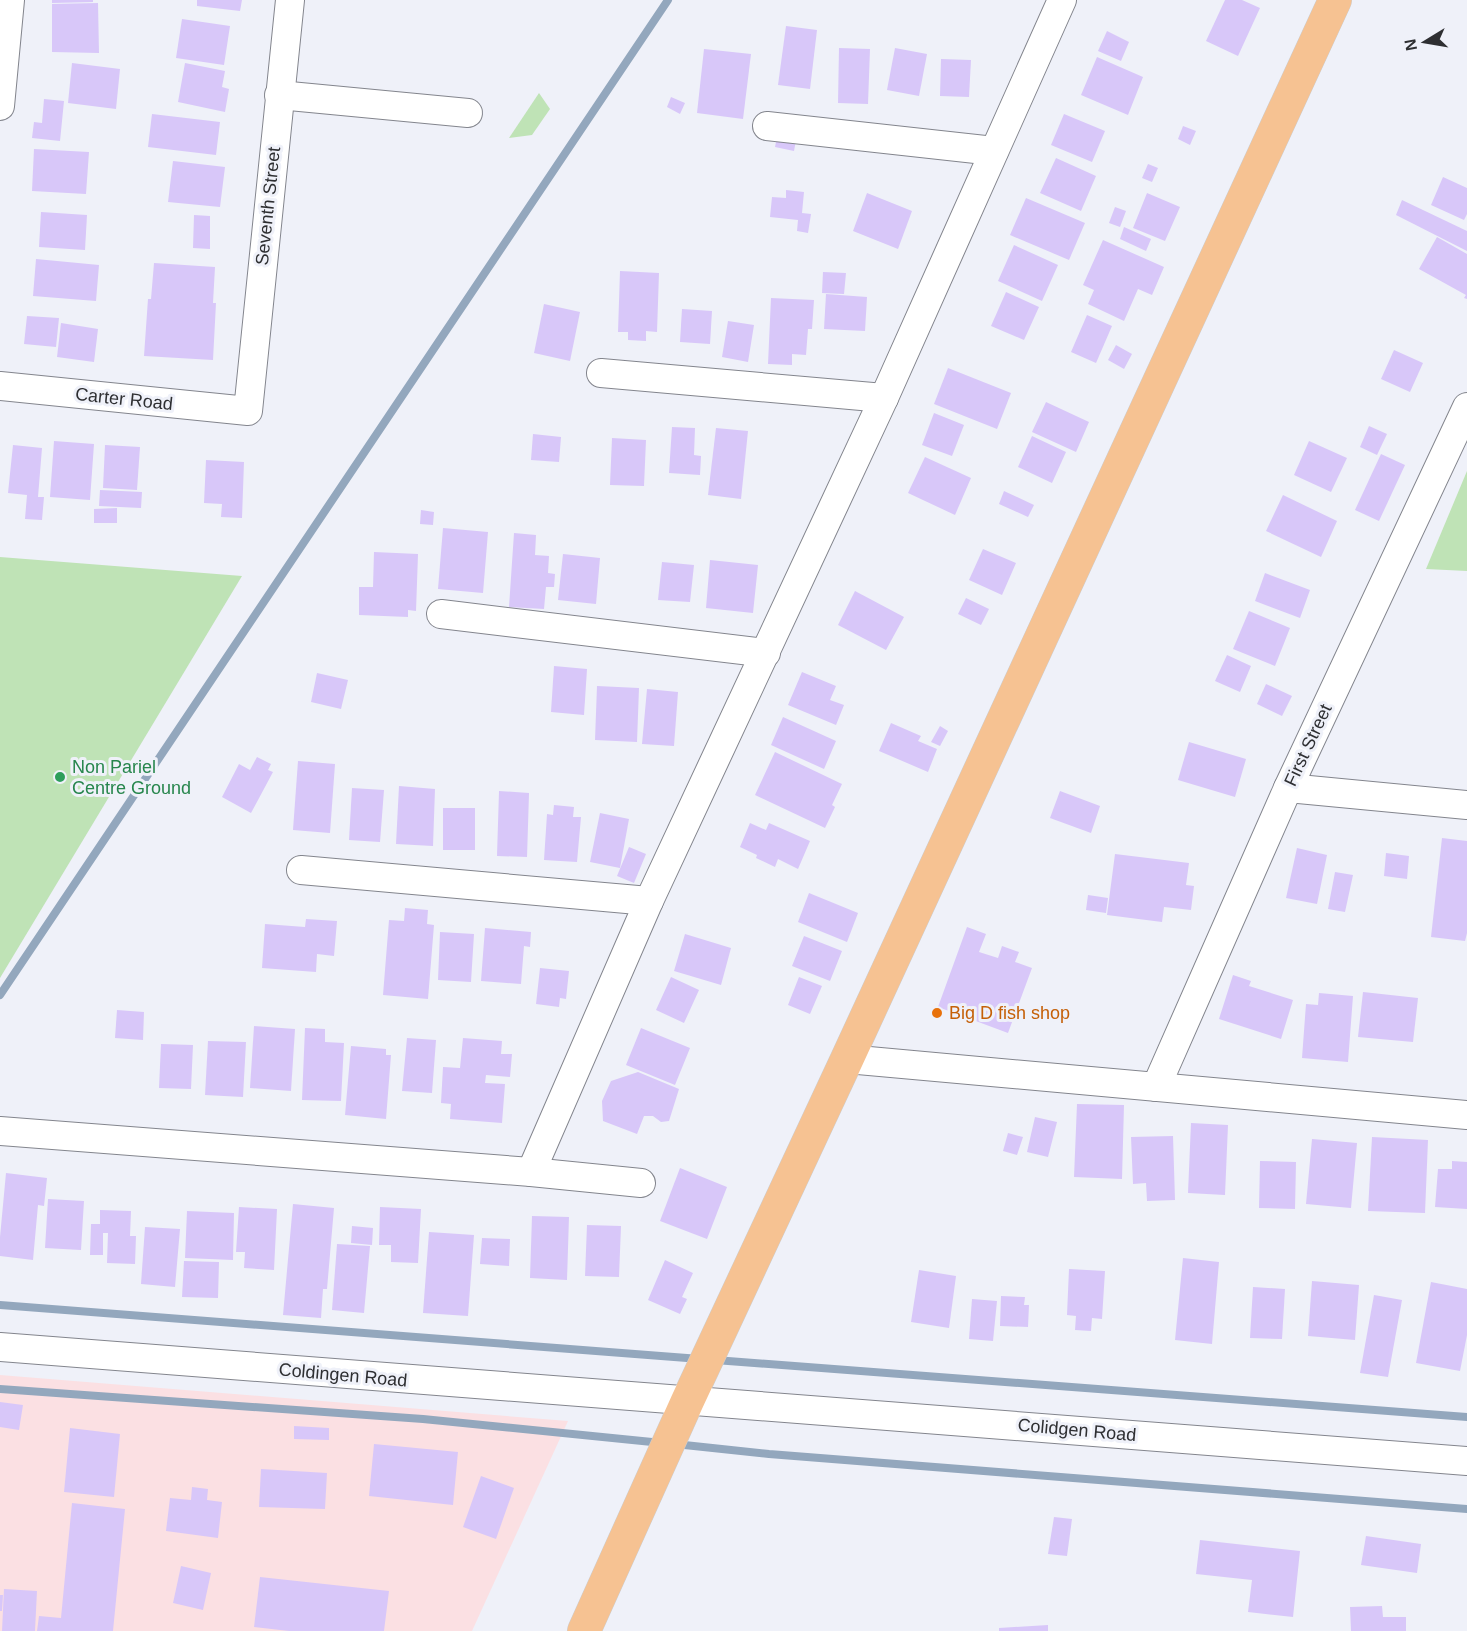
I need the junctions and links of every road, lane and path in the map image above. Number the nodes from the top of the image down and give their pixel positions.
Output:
1 (10, 0) edge
2 (290, 0) edge
3 (1062, 0) edge
4 (1335, 0) edge
5 (279, 95) junction
6 (0, 106) edge
7 (468, 114) dead end
8 (767, 126) dead end
9 (994, 151) junction
10 (601, 373) dead end
11 (0, 386) edge
12 (884, 398) junction
13 (1467, 407) edge
14 (248, 411) joint
15 (441, 614) dead end
16 (766, 653) junction
17 (1288, 788) junction
18 (1467, 805) edge
19 (301, 870) dead end
20 (649, 901) junction
21 (847, 1059) junction
22 (1156, 1087) junction
23 (1467, 1115) edge
24 (0, 1131) edge
25 (531, 1172) junction
26 (641, 1184) dead end
27 (0, 1347) edge
28 (687, 1402) junction
29 (1467, 1461) edge
30 (584, 1631) edge

1 - 6 street
2 - 5 street, Seventh Street
3 - 9 street
4 - 21 main road
5 - 7 street
5 - 14 street, Seventh Street
8 - 9 street
9 - 12 street
10 - 12 street
11 - 14 street, Carter Road
12 - 16 street
13 - 17 street, First Street
15 - 16 street
16 - 20 street
17 - 18 street
17 - 22 street, First Street
19 - 20 street
20 - 25 street
21 - 22 street
21 - 28 main road
22 - 23 street
24 - 25 street
25 - 26 street
27 - 28 street, Coldingen Road
28 - 29 street, Colidgen Road
28 - 30 main road

